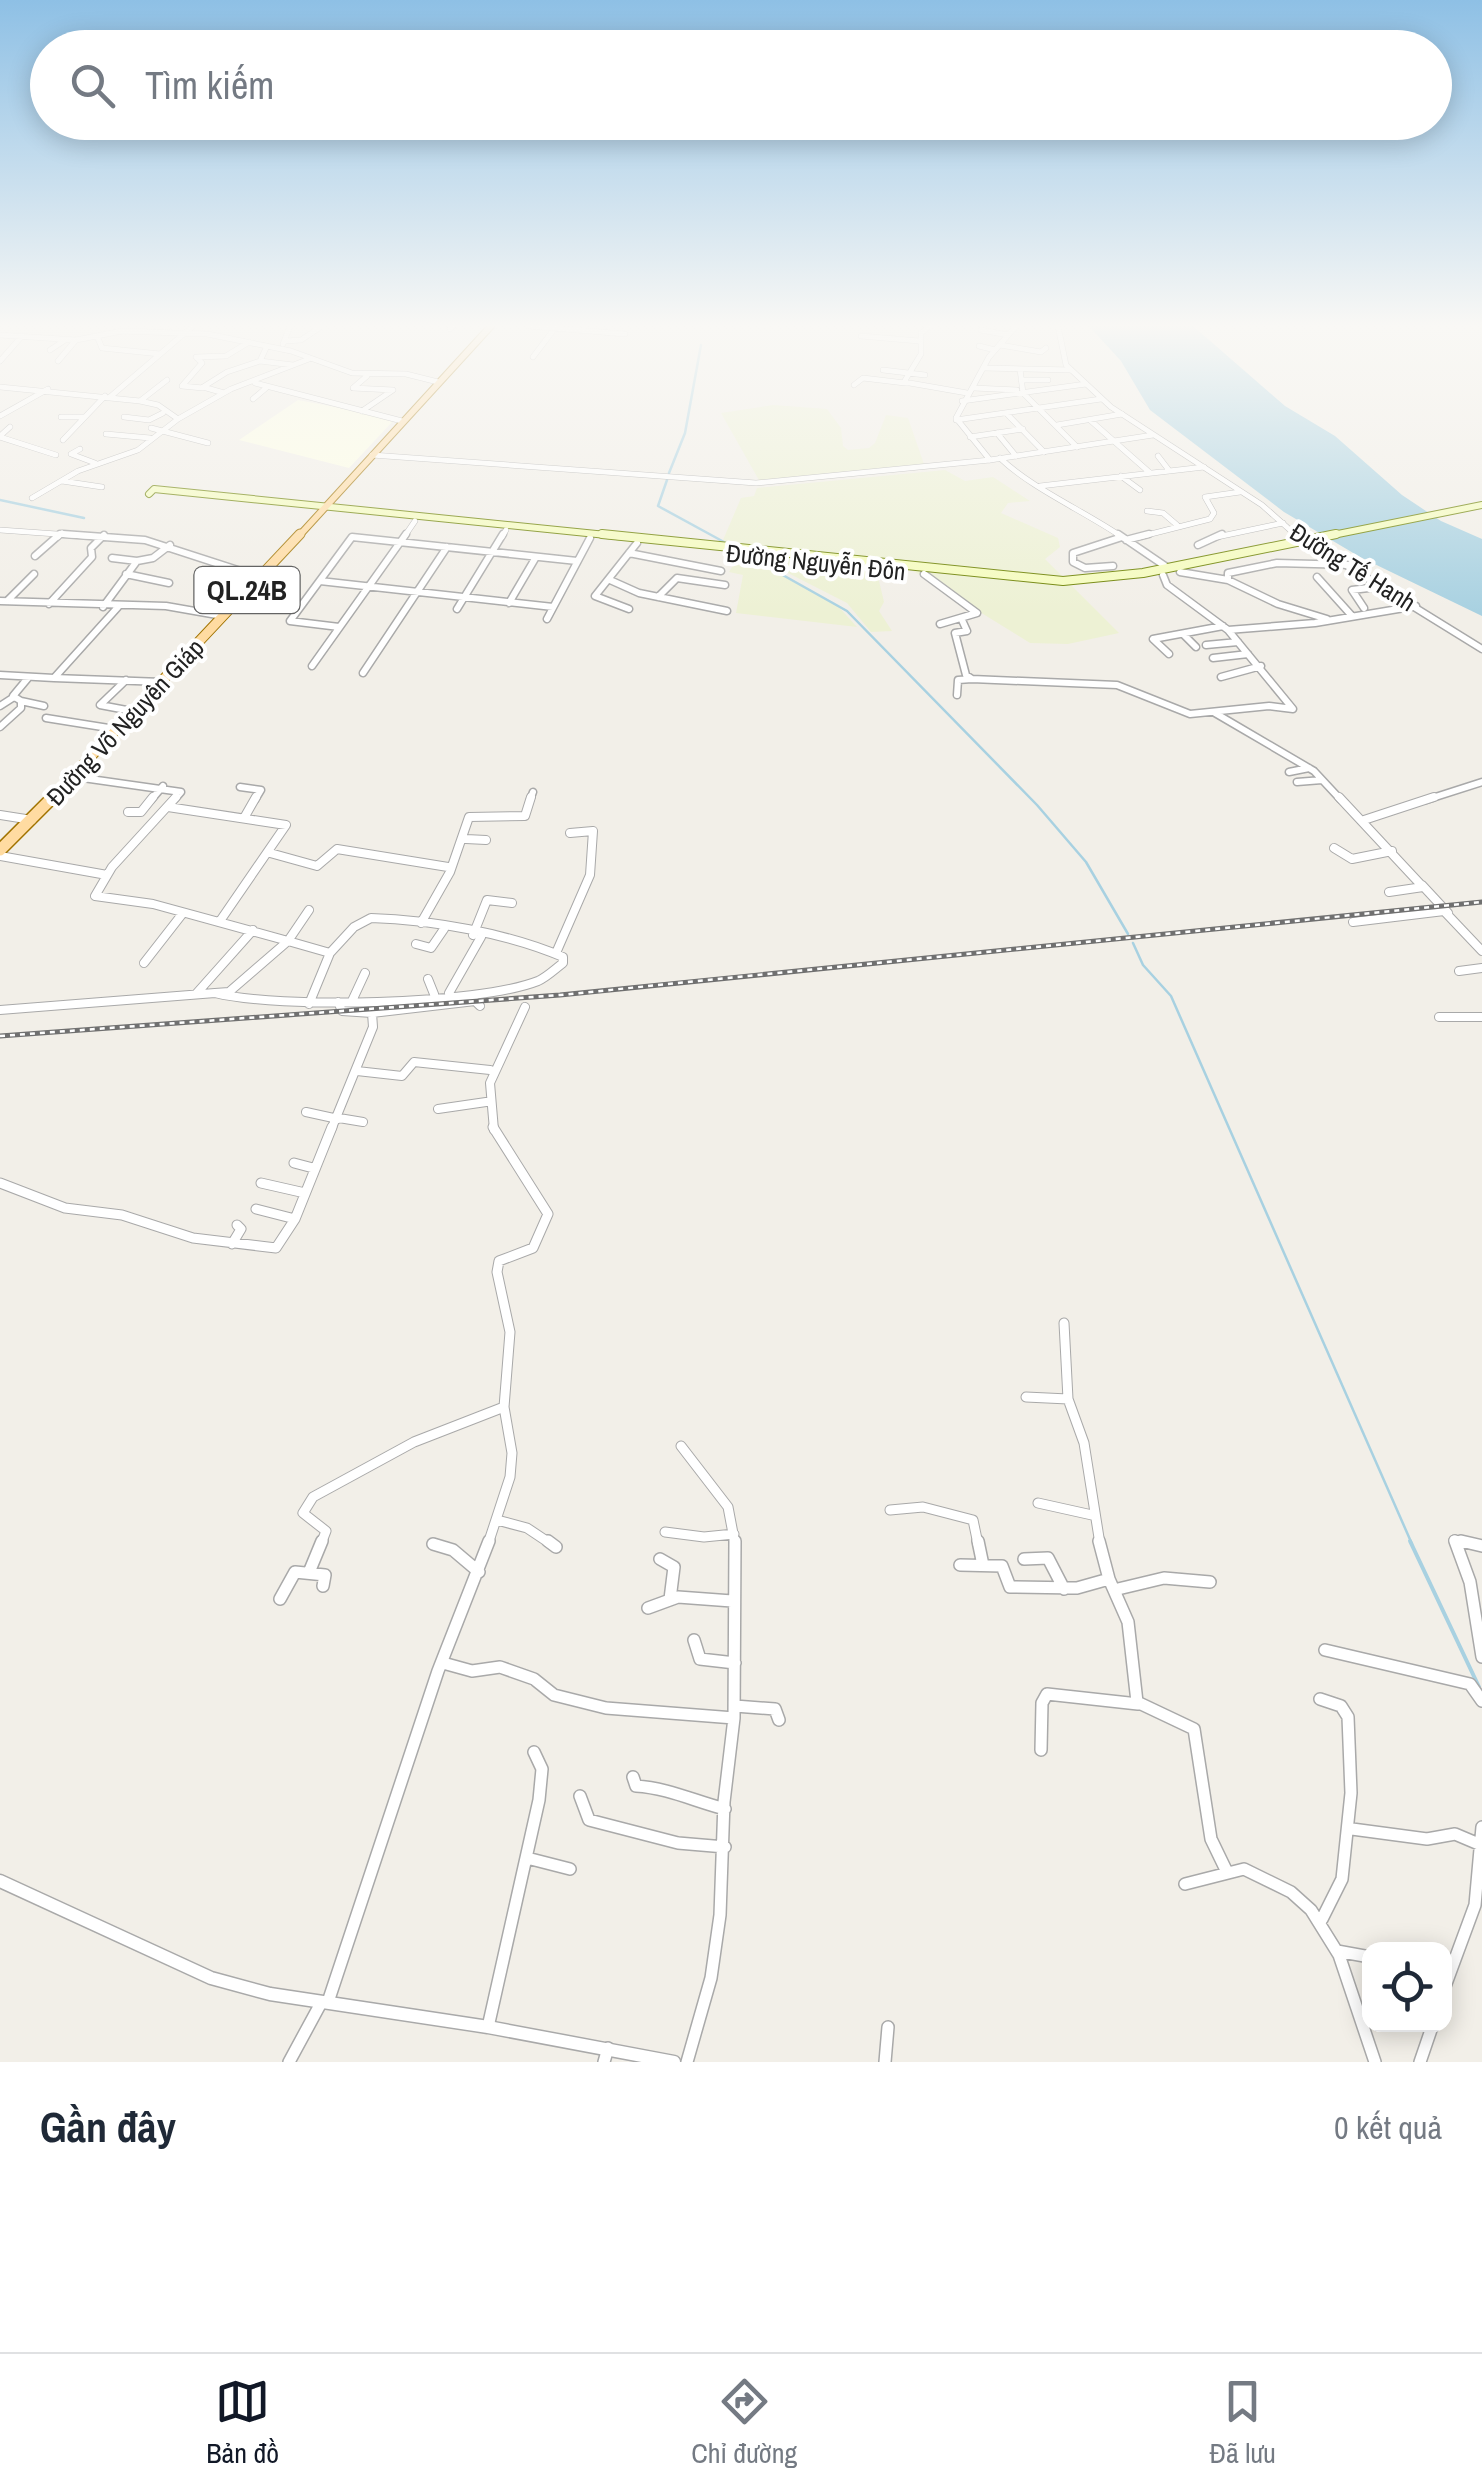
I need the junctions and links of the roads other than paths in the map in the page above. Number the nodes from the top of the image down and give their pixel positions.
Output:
1 (79, 422) edge
2 (174, 422) edge
3 (401, 422) edge
4 (958, 422) edge
5 (1015, 422) edge
6 (1054, 422) edge
7 (1075, 422) edge
8 (1093, 422) edge
9 (1134, 422) edge
10 (1056, 425) junction
11 (10, 426) dead end
12 (150, 428) dead end
13 (164, 430) junction
14 (1023, 430) junction
15 (997, 433) junction
16 (106, 434) dead end
17 (14, 435) dead end
18 (1153, 435) junction
19 (2, 437) edge
20 (970, 437) junction
21 (150, 438) junction
22 (63, 440) dead end
23 (209, 440) dead end
24 (1116, 441) junction
25 (142, 446) junction
26 (1077, 447) junction
27 (80, 449) dead end
28 (151, 449) dead end
29 (1044, 452) junction
30 (56, 455) dead end
31 (372, 455) junction
32 (97, 456) dead end
33 (1016, 456) junction
34 (1158, 456) dead end
35 (1000, 458) junction
36 (990, 460) junction
37 (106, 461) junction
38 (95, 464) junction
39 (1204, 467) junction
40 (1168, 469) junction
41 (1148, 472) junction
42 (1158, 472) junction
43 (1121, 476) junction
44 (1100, 479) junction
45 (1166, 481) dead end
46 (57, 484) junction
47 (1040, 486) junction
48 (102, 487) dead end
49 (1106, 487) dead end
50 (1140, 490) dead end
51 (1240, 492) junction
52 (32, 498) dead end
53 (1482, 508) edge
54 (322, 509) junction
55 (1147, 512) dead end
56 (417, 518) junction
57 (1206, 521) junction
58 (1282, 524) junction
59 (1177, 525) junction
60 (507, 528) junction
61 (0, 530) edge
62 (1230, 531) junction
63 (62, 532) junction
64 (104, 535) junction
65 (591, 536) junction
66 (1124, 538) junction
67 (638, 541) junction
68 (399, 542) junction
69 (1306, 543) junction
70 (170, 545) junction
71 (1198, 545) dead end
72 (447, 547) junction
73 (492, 552) junction
74 (630, 553) junction
75 (35, 556) dead end
76 (536, 557) junction
77 (792, 557) junction
78 (112, 558) dead end
79 (137, 561) junction
80 (577, 561) junction
81 (1352, 565) junction
82 (1113, 566) dead end
83 (1171, 570) junction
84 (720, 571) dead end
85 (34, 574) dead end
86 (126, 574) junction
87 (924, 574) junction
88 (258, 577) junction
89 (1316, 577) dead end
90 (642, 579) dead end
91 (610, 580) junction
92 (1228, 580) junction
93 (320, 581) junction
94 (168, 583) dead end
95 (724, 585) dead end
96 (1386, 586) junction
97 (368, 587) junction
98 (634, 591) junction
99 (417, 592) junction
100 (465, 598) junction
101 (658, 598) junction
102 (4, 601) edge
103 (509, 602) junction
104 (48, 604) junction
105 (692, 604) junction
106 (119, 606) junction
107 (1416, 606) junction
108 (103, 607) junction
109 (553, 608) junction
110 (1364, 608) dead end
111 (628, 609) dead end
112 (458, 610) dead end
113 (727, 611) dead end
114 (223, 616) junction
115 (687, 616) dead end
116 (1352, 616) junction
117 (547, 619) dead end
118 (1327, 619) junction
119 (962, 620) junction
120 (940, 624) dead end
121 (339, 627) junction
122 (1225, 628) junction
123 (1183, 634) junction
124 (1238, 642) junction
125 (1206, 645) dead end
126 (1196, 648) dead end
127 (1482, 649) edge
128 (1169, 654) dead end
129 (1248, 654) junction
130 (1213, 658) dead end
131 (312, 666) dead end
132 (1261, 666) junction
133 (363, 673) dead end
134 (0, 675) edge
135 (1220, 677) dead end
136 (29, 678) junction
137 (54, 678) junction
138 (972, 679) junction
139 (126, 680) junction
140 (162, 682) junction
141 (957, 695) dead end
142 (17, 699) junction
143 (0, 706) edge
144 (44, 706) dead end
145 (136, 712) junction
146 (1214, 713) junction
147 (46, 718) dead end
148 (1225, 722) junction
149 (1213, 726) dead end
150 (0, 727) edge
151 (121, 730) junction
152 (1310, 768) junction
153 (1289, 772) dead end
154 (76, 777) junction
155 (1323, 780) junction
156 (1296, 782) dead end
157 (1482, 782) edge
158 (162, 786) junction
159 (240, 787) dead end
160 (533, 792) dead end
161 (168, 808) junction
162 (128, 812) dead end
163 (0, 815) edge
164 (244, 818) junction
165 (32, 820) junction
166 (1364, 820) junction
167 (570, 833) dead end
168 (466, 838) junction
169 (486, 840) dead end
170 (1334, 848) dead end
171 (1392, 851) junction
172 (270, 852) junction
173 (0, 853) edge
174 (448, 867) junction
175 (107, 875) junction
176 (1422, 885) junction
177 (1389, 892) dead end
178 (512, 903) dead end
179 (309, 910) dead end
180 (183, 913) junction
181 (1448, 913) junction
182 (220, 921) junction
183 (1353, 922) dead end
184 (421, 923) junction
185 (444, 928) junction
186 (252, 930) junction
187 (477, 936) junction
188 (288, 941) junction
189 (416, 944) dead end
190 (1482, 951) edge
191 (556, 952) junction
192 (330, 953) junction
193 (144, 963) dead end
194 (1482, 968) edge
195 (1458, 972) dead end
196 (365, 973) dead end
197 (428, 979) dead end
198 (216, 993) junction
199 (449, 993) junction
200 (196, 994) junction
201 (434, 994) junction
202 (338, 1002) junction
203 (352, 1002) junction
204 (309, 1004) junction
205 (480, 1006) dead end
206 (525, 1007) dead end
207 (0, 1010) edge
208 (372, 1013) junction
209 (1439, 1017) dead end
210 (1482, 1017) edge
211 (490, 1070) junction
212 (358, 1071) junction
213 (486, 1102) junction
214 (438, 1109) dead end
215 (306, 1112) dead end
216 (338, 1118) junction
217 (363, 1122) dead end
218 (294, 1164) dead end
219 (313, 1168) junction
220 (0, 1183) edge
221 (261, 1183) dead end
222 (305, 1194) junction
223 (256, 1209) dead end
224 (295, 1219) junction
225 (238, 1225) dead end
226 (232, 1244) junction
227 (1064, 1323) dead end
228 (1026, 1397) dead end
229 (1068, 1398) junction
230 (504, 1407) junction
231 (681, 1446) dead end
232 (1038, 1503) dead end
233 (890, 1510) dead end
234 (1092, 1515) junction
235 (497, 1520) junction
236 (666, 1532) dead end
237 (734, 1534) junction
238 (433, 1544) dead end
239 (1482, 1546) edge
240 (556, 1547) dead end
241 (660, 1559) dead end
242 (1024, 1559) dead end
243 (960, 1565) dead end
244 (982, 1565) junction
245 (310, 1570) junction
246 (479, 1572) junction
247 (1210, 1582) dead end
248 (1113, 1584) junction
249 (323, 1586) dead end
250 (1064, 1589) junction
251 (280, 1599) dead end
252 (670, 1599) junction
253 (732, 1601) junction
254 (648, 1608) dead end
255 (694, 1640) dead end
256 (1325, 1650) dead end
257 (1482, 1657) edge
258 (442, 1663) junction
259 (736, 1663) junction
260 (1320, 1699) dead end
261 (1482, 1702) edge
262 (1138, 1704) junction
263 (734, 1712) junction
264 (779, 1720) dead end
265 (1042, 1750) dead end
266 (534, 1752) dead end
267 (633, 1777) dead end
268 (580, 1796) dead end
269 (725, 1809) junction
270 (1482, 1827) edge
271 (1352, 1828) junction
272 (1481, 1845) edge
273 (725, 1847) junction
274 (526, 1858) junction
275 (570, 1869) dead end
276 (1226, 1870) junction
277 (0, 1881) edge
278 (1185, 1884) dead end
279 (1322, 1919) junction
280 (1337, 1951) junction
281 (1362, 1956) edge
282 (1452, 1968) edge
283 (324, 2002) junction
284 (488, 2027) junction
285 (888, 2027) dead end
286 (1430, 2032) edge
287 (606, 2055) edge
288 (288, 2062) edge
289 (674, 2062) edge
290 (687, 2062) edge
291 (885, 2062) edge
292 (1375, 2062) edge
293 (1420, 2062) edge

1 - 22 street
2 - 13 street
3 - 31 main road, Đường Võ Nguyên Giáp / QL.24B
4 - 20 street
5 - 14 street
6 - 10 street
7 - 10 street
8 - 24 street
9 - 18 street, Đường Tế Hanh
10 - 26 street
11 - 19 street
12 - 13 street
13 - 21 street
13 - 23 street
14 - 15 street
14 - 29 street
15 - 20 street
15 - 33 street
16 - 21 street
17 - 19 street
18 - 24 street
18 - 39 street, Đường Tế Hanh
19 - 30 street
20 - 36 street
21 - 25 street
24 - 26 street
24 - 41 street
25 - 28 street
25 - 37 street
26 - 29 street
27 - 38 street
29 - 33 street
31 - 36 street
31 - 54 main road, Đường Võ Nguyên Giáp / QL.24B
32 - 37 street
33 - 35 street
34 - 40 street
35 - 36 street
35 - 47 street
37 - 38 street
38 - 46 street
39 - 40 street
39 - 51 street, Đường Tế Hanh
40 - 42 street
41 - 42 street
41 - 43 street
42 - 45 street
43 - 44 street
43 - 50 street
44 - 47 street
44 - 49 street
46 - 48 street
46 - 52 street
47 - 66 street
51 - 57 street
51 - 58 street, Đường Tế Hanh
53 - 69 main road, Đường Nguyễn Đôn
54 - 54 main road
54 - 56 main road, Đường Nguyễn Đôn
54 - 88 main road, Đường Võ Nguyên Giáp / QL.24B
55 - 59 street
56 - 60 main road, Đường Nguyễn Đôn
56 - 68 street
57 - 59 street
57 - 62 street
58 - 62 street
58 - 69 street, Đường Tế Hanh
59 - 66 street
60 - 65 main road, Đường Nguyễn Đôn
60 - 73 street
61 - 63 street
62 - 71 street
63 - 64 street
63 - 75 street
64 - 70 street
64 - 104 street
65 - 67 main road, Đường Nguyễn Đôn
65 - 80 street
66 - 82 street
66 - 83 street
67 - 74 street
67 - 77 main road, Đường Nguyễn Đôn
68 - 72 street
68 - 93 street
68 - 97 street
69 - 81 street, Đường Tế Hanh
69 - 83 main road, Đường Nguyễn Đôn
70 - 79 street
70 - 88 street
72 - 73 street
72 - 99 street
73 - 76 street
73 - 100 street
74 - 84 street
74 - 91 street
76 - 80 street
76 - 103 street
77 - 83 main road, Đường Nguyễn Đôn
77 - 87 main road, Đường Nguyễn Đôn
78 - 79 street
79 - 86 street
80 - 109 street
81 - 92 street
81 - 96 street, Đường Tế Hanh
83 - 87 main road, Đường Nguyễn Đôn
83 - 92 street
83 - 122 street
85 - 102 street
86 - 94 street
86 - 108 street
87 - 119 street
88 - 114 main road, Đường Võ Nguyên Giáp / QL.24B
89 - 116 street
90 - 98 street
91 - 98 street
91 - 111 street
92 - 118 street
93 - 97 street
93 - 121 street
95 - 101 street
96 - 107 street, Đường Tế Hanh
96 - 110 street
97 - 99 street
97 - 121 street
98 - 101 street
99 - 100 street
99 - 133 street
100 - 103 street
100 - 112 street
101 - 105 street
102 - 104 street
103 - 109 street
104 - 108 street
105 - 113 street
105 - 115 street
106 - 108 street
106 - 114 street
106 - 137 street
107 - 116 street
107 - 127 street, Đường Tế Hanh
109 - 117 street
114 - 140 main road, Đường Võ Nguyên Giáp / QL.24B
116 - 118 street
118 - 122 street
119 - 120 street
119 - 138 street
121 - 131 street
122 - 123 street
122 - 124 street
123 - 126 street
123 - 128 street
124 - 125 street
124 - 129 street
129 - 130 street
129 - 132 street
132 - 135 street
132 - 146 street
134 - 136 street
136 - 137 street
136 - 142 street
137 - 139 street
138 - 141 street
138 - 146 street
139 - 140 street
139 - 145 street
140 - 145 main road, Đường Võ Nguyên Giáp / QL.24B
142 - 143 street
142 - 144 street
142 - 150 street
145 - 151 main road, Đường Võ Nguyên Giáp / QL.24B
146 - 148 street
147 - 151 street
148 - 149 street
148 - 152 street
151 - 154 main road, Đường Võ Nguyên Giáp / QL.24B
152 - 153 street
152 - 155 street
154 - 158 street
154 - 165 main road, Đường Võ Nguyên Giáp / QL.24B
155 - 156 street
155 - 166 street
157 - 166 street
158 - 161 street
158 - 162 street
159 - 164 street
160 - 168 street
161 - 164 street
161 - 175 street
163 - 165 street
164 - 172 street
165 - 173 main road, Đường Võ Nguyên Giáp / QL.24B
166 - 171 street
167 - 191 street
168 - 169 street
168 - 174 street
170 - 171 street
171 - 176 street
172 - 174 street
172 - 182 street
173 - 175 street
174 - 184 street
175 - 180 street
176 - 177 street
176 - 181 street
178 - 187 street
179 - 188 street
180 - 182 street
180 - 193 street
181 - 183 street
181 - 190 street
182 - 186 street
184 - 185 street
184 - 192 street
185 - 187 street
185 - 189 street
186 - 188 street
186 - 200 street
187 - 191 street
187 - 199 street
188 - 192 street
188 - 198 street
191 - 199 street
192 - 204 street
194 - 195 street
196 - 203 street
197 - 201 street
198 - 200 street
198 - 204 street
199 - 201 street
200 - 207 street
201 - 203 street
202 - 203 street
202 - 204 street
202 - 208 street
205 - 208 street
206 - 211 street
208 - 212 street
209 - 210 street
211 - 212 street
211 - 213 street
212 - 216 street
213 - 214 street
213 - 230 street
215 - 216 street
216 - 217 street
216 - 219 street
218 - 219 street
219 - 222 street
220 - 226 street
221 - 222 street
222 - 224 street
223 - 224 street
224 - 226 street
225 - 226 street
227 - 229 street
228 - 229 street
229 - 234 street
230 - 235 street
230 - 245 street
231 - 237 street
232 - 234 street
233 - 244 street
234 - 248 street
235 - 240 street
235 - 246 street
236 - 237 street
237 - 253 street
238 - 246 street
239 - 257 street
241 - 252 street
242 - 250 street
243 - 244 street
244 - 250 street
245 - 249 street
245 - 251 street
246 - 258 street
247 - 248 street
248 - 250 street
248 - 262 street
252 - 253 street
252 - 254 street
253 - 259 street
255 - 259 street
256 - 261 street
258 - 263 street
258 - 283 street
259 - 263 street
260 - 271 street
262 - 265 street
262 - 276 street
263 - 264 street
263 - 269 street
266 - 274 street
267 - 269 street
268 - 273 street
269 - 273 street
270 - 272 street
271 - 272 street
271 - 279 street
272 - 282 street
273 - 290 street
274 - 275 street
274 - 284 street
276 - 278 street
276 - 279 street
277 - 283 street
279 - 280 street
280 - 281 street
280 - 292 street
283 - 284 street
283 - 288 street
284 - 287 street
285 - 291 street
286 - 293 street
287 - 289 street

